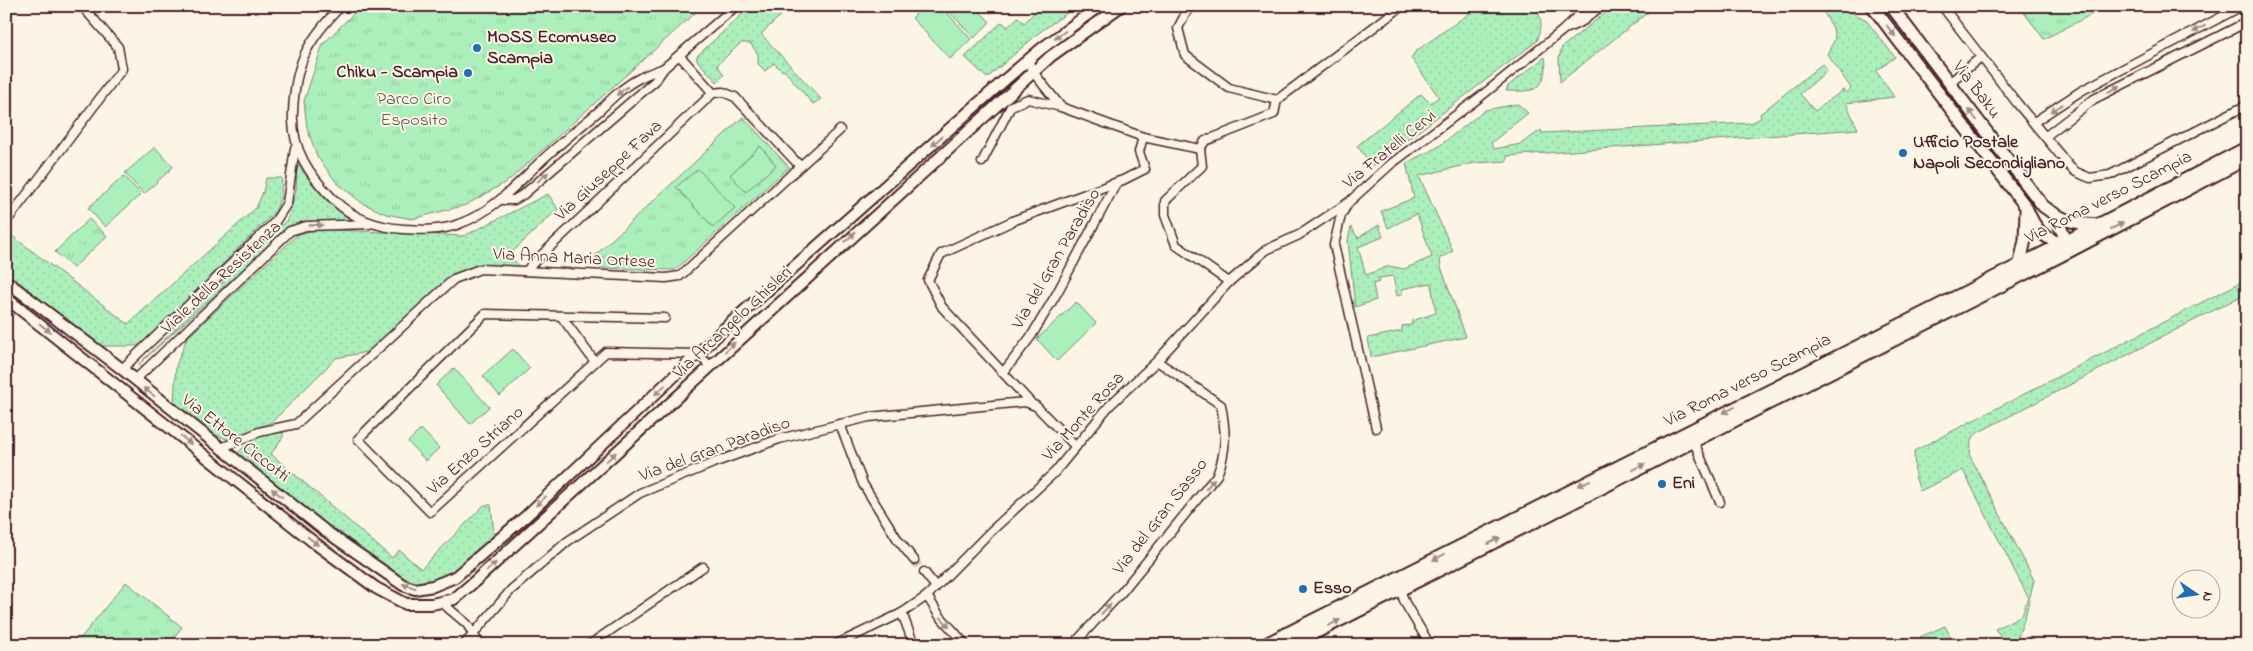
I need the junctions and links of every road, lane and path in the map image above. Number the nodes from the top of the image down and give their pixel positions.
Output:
1 (82, 6) edge
2 (341, 6) edge
3 (736, 6) edge
4 (1099, 6) edge
5 (1121, 6) edge
6 (1193, 6) edge
7 (1402, 6) edge
8 (1589, 6) edge
9 (1601, 6) edge
10 (1891, 6) edge
11 (1942, 6) edge
12 (2242, 6) edge
13 (1873, 7) edge
14 (2247, 22) edge
15 (1562, 31) junction
16 (680, 56) junction
17 (1981, 56) junction
18 (1028, 60) junction
19 (664, 68) junction
20 (1033, 72) junction
21 (1949, 83) junction
22 (713, 93) junction
23 (1277, 100) junction
24 (2247, 105) edge
25 (1061, 107) junction
26 (2034, 122) junction
27 (840, 130) dead end
28 (2046, 136) junction
29 (1143, 137) junction
30 (296, 146) junction
31 (2247, 148) edge
32 (1200, 149) junction
33 (2247, 158) edge
34 (982, 162) dead end
35 (800, 166) junction
36 (1117, 182) junction
37 (502, 200) junction
38 (1349, 202) junction
39 (2026, 207) junction
40 (2056, 216) junction
41 (6, 222) edge
42 (371, 224) junction
43 (2097, 225) junction
44 (2064, 250) junction
45 (2020, 264) junction
46 (527, 271) junction
47 (6, 281) edge
48 (1229, 282) junction
49 (6, 298) edge
50 (562, 316) junction
51 (665, 318) dead end
52 (698, 354) junction
53 (1156, 361) junction
54 (595, 362) junction
55 (710, 366) junction
56 (122, 369) junction
57 (1003, 373) junction
58 (135, 380) junction
59 (119, 386) junction
60 (1030, 403) junction
61 (840, 424) junction
62 (1376, 428) dead end
63 (1691, 435) junction
64 (1076, 447) junction
65 (221, 448) junction
66 (1720, 502) dead end
67 (914, 560) tunnel mouth
68 (703, 567) dead end
69 (924, 572) tunnel mouth
70 (455, 577) joint
71 (936, 587) junction
72 (1400, 589) junction
73 (927, 596) junction
74 (454, 598) joint
75 (441, 602) junction
76 (902, 613) junction
77 (474, 634) junction
78 (1424, 636) junction
79 (464, 645) edge
80 (480, 645) edge
81 (590, 645) edge
82 (835, 645) edge
83 (914, 645) edge
84 (966, 645) edge
85 (1073, 645) edge
86 (1265, 645) edge
87 (1290, 645) edge
88 (1421, 645) edge
89 (1430, 645) edge

1 - 41 street
2 - 30 street, Viale della Resistenza
3 - 16 street, Viale della Resistenza
4 -> 18 street, Via Arcangelo Ghisleri
5 - 20 street, Via Arcangelo Ghisleri
6 - 23 street
7 - 23 street
8 - 15 street, Via Fratelli Cervi
9 - 15 street, Via Fratelli Cervi
10 - 21 main road, Via Baku
11 - 17 street
12 -> 26 street
13 -> 39 main road, Via Baku
28 -> 14 street
15 - 38 street, Via Fratelli Cervi
16 - 19 street, Viale della Resistenza
16 - 22 street
17 - 21 street
17 - 26 street
18 - 20 street
18 -> 52 street, Via Arcangelo Ghisleri
19 -> 37 street, Viale della Resistenza
37 -> 19 street, Viale della Resistenza
20 - 25 street
55 -> 20 street, Via Arcangelo Ghisleri
40 -> 21 main road, Via Baku
22 - 35 street
22 - 46 street, Via Giuseppe Fava
23 - 32 street
24 - 28 street
25 - 29 street
25 - 34 street
26 - 28 street
27 - 35 street, Via Anna Maria Ortese
29 - 32 street
29 - 36 street, Via del Gran Paradiso
30 - 42 street, Viale della Resistenza
30 - 56 street, Viale della Resistenza
31 - 43 main road, Via Roma verso Scampia
32 - 48 street
44 -> 33 main road, Via Roma verso Scampia
35 - 46 street, Via Anna Maria Ortese
36 - 57 street, Via del Gran Paradiso
36 - 57 street, Via del Gran Paradiso
37 - 42 street, Viale della Resistenza
38 - 48 street, Via Monte Rosa
38 - 62 street, Via Fratelli Cervi
39 - 44 main road, Via Baku
39 - 45 main road
40 - 43 main road, Via Baku
40 - 44 main road
58 -> 42 street, Viale della Resistenza
43 - 44 main road, Via Roma verso Scampia
44 - 45 main road, Via Roma verso Scampia
44 - 63 main road, Via Roma verso Scampia
45 -> 63 main road, Via Roma verso Scampia
46 - 65 street, Via Anna Maria Ortese
47 - 56 street, Via Ettore Ciccotti
48 - 53 street, Via Monte Rosa
49 -> 59 street, Via Ettore Ciccotti
50 - 51 street
50 - 54 street
50 - 54 street, Via Enzo Striano
52 - 54 street, Via Enzo Striano
52 - 55 street
52 -> 70 street, Via Arcangelo Ghisleri
53 - 64 street, Via Monte Rosa
85 -> 53 street, Via del Gran Sasso
74 -> 55 street, Via Arcangelo Ghisleri
56 - 58 street, Via Ettore Ciccotti
56 - 59 street
57 - 60 street, Via del Gran Paradiso
58 - 59 street
65 -> 58 street, Via Ettore Ciccotti
59 -> 75 street, Via Ettore Ciccotti
60 - 61 street, Via del Gran Paradiso
60 - 64 street, Via del Gran Paradiso
61 - 67 street
61 - 77 street, Via del Gran Paradiso
63 - 66 street, Via Roma verso Scampia
72 -> 63 main road, Via Roma verso Scampia
63 -> 86 main road, Via Roma verso Scampia
64 - 71 street, Via Monte Rosa
70 -> 65 street, Via Ettore Ciccotti
68 - 81 street
69 - 71 street
71 - 73 street, Via Monte Rosa
72 - 78 street
87 -> 72 main road, Via Roma verso Scampia
73 - 76 street, Via Monte Rosa
73 -> 84 street
74 - 75 street, Via Ettore Ciccotti
75 - 77 street
76 - 82 street, Via Monte Rosa
76 - 83 street
77 - 79 street, Via del Gran Paradiso
77 - 80 street
78 - 88 street
78 - 89 street

